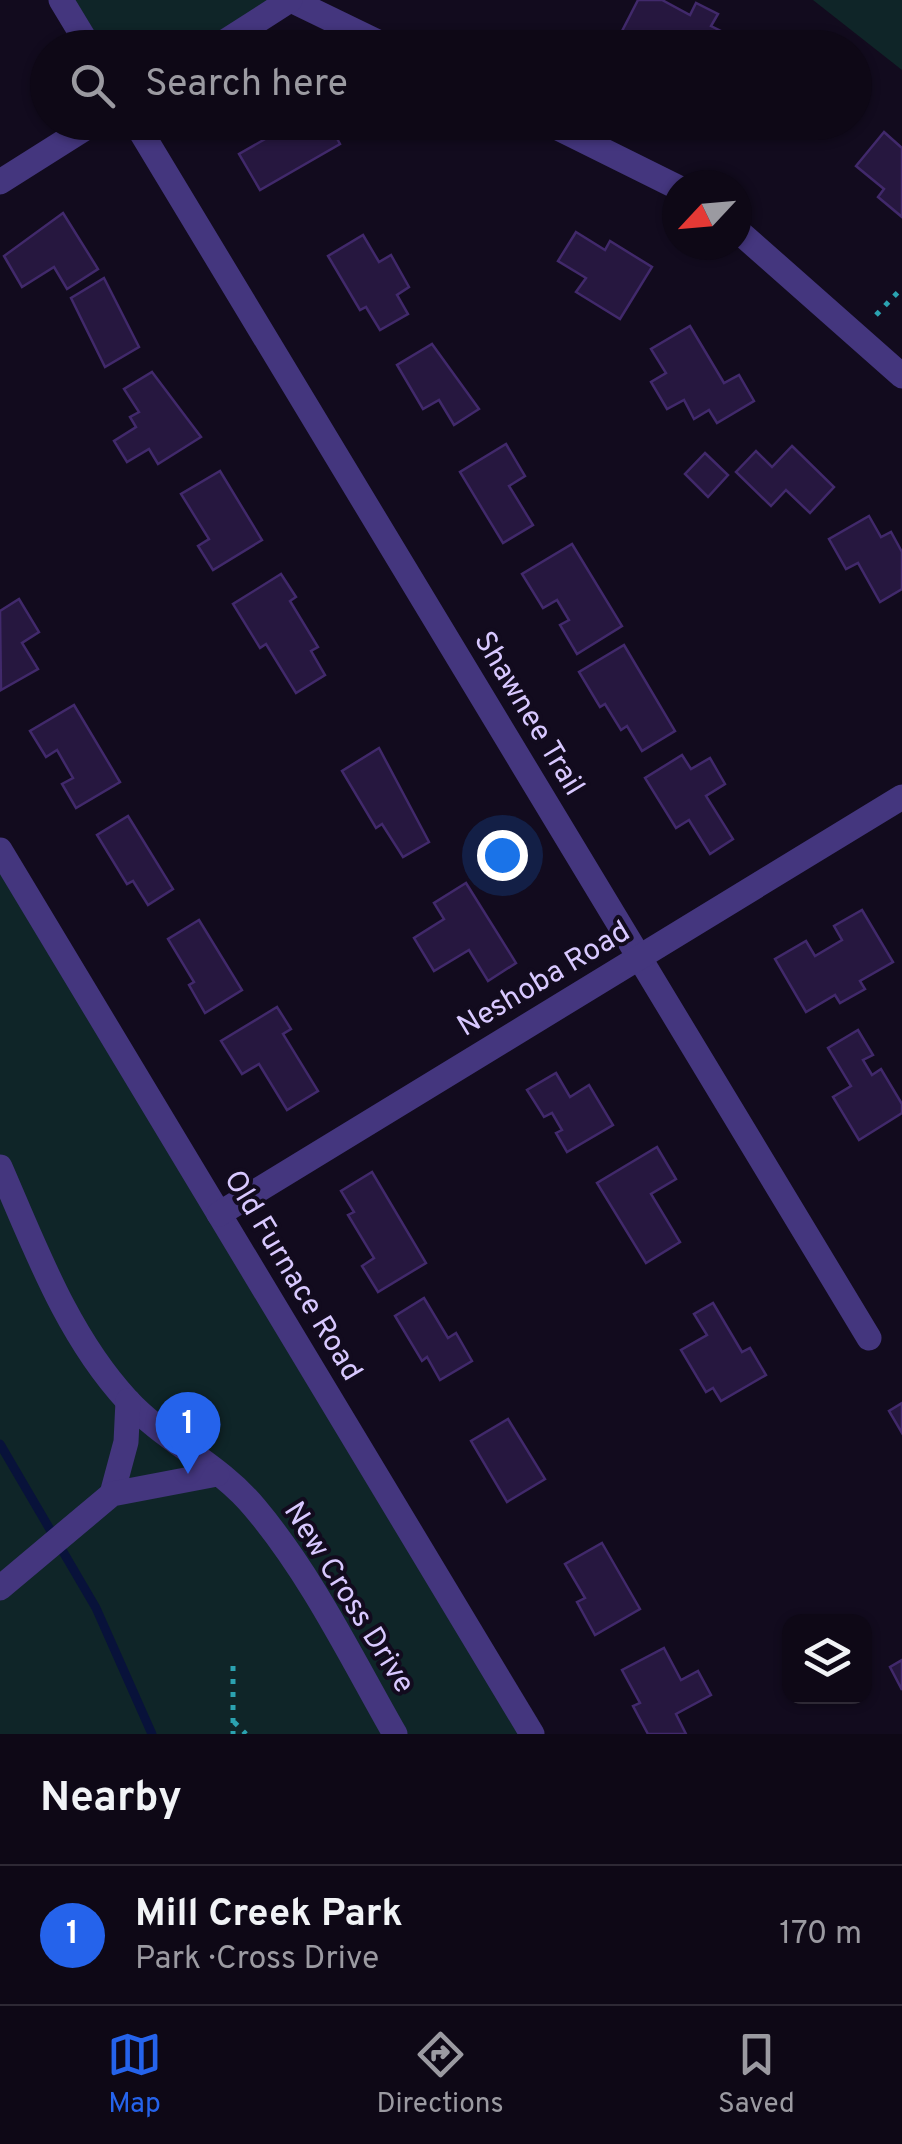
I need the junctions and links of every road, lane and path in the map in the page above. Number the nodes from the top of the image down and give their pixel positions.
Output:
1 (61, 0) edge
2 (290, 0) edge
3 (79, 30) edge
4 (242, 30) edge
5 (352, 30) edge
6 (66, 140) edge
7 (146, 140) edge
8 (582, 140) edge
9 (662, 180) edge
10 (0, 182) edge
11 (752, 243) edge
12 (902, 288) edge
13 (876, 315) dead end
14 (902, 376) edge
15 (902, 797) edge
16 (0, 850) edge
17 (640, 957) junction
18 (0, 1167) edge
19 (219, 1214) junction
20 (870, 1338) dead end
21 (128, 1401) junction
22 (218, 1474) junction
23 (112, 1494) junction
24 (0, 1588) edge
25 (232, 1666) dead end
26 (232, 1721) junction
27 (233, 1734) edge
28 (246, 1734) edge
29 (395, 1734) edge
30 (532, 1734) edge

1 - 3 street
2 - 4 street
2 - 5 street
6 - 10 street
7 - 17 street, Shawnee Trail
8 - 9 street
11 - 14 street
12 - 13 path
15 - 17 street, Neshoba Road
16 - 19 street, Old Furnace Road
17 - 19 street, Neshoba Road
17 - 20 street, Shawnee Trail
18 - 21 street, New Cross Drive
19 - 30 street, Old Furnace Road
21 - 22 street, New Cross Drive
21 - 23 street
22 - 23 street
22 - 29 street, New Cross Drive
23 - 24 street
25 - 26 path
26 - 27 path
26 - 28 path

